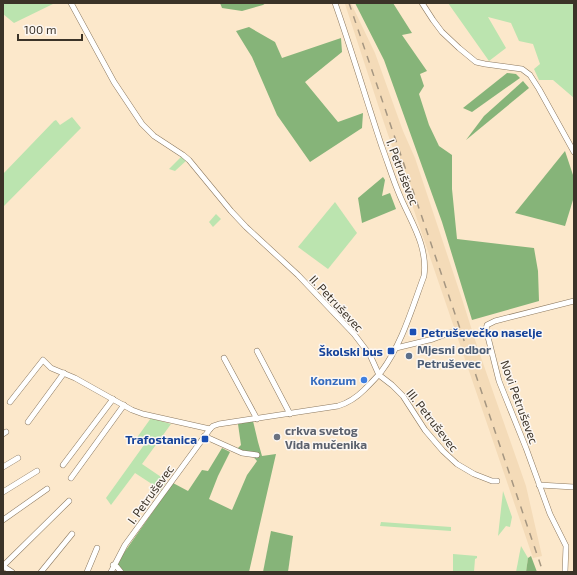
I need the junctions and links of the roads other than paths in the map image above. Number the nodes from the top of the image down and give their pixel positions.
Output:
1 (71, 3) edge
2 (335, 3) edge
3 (422, 3) edge
4 (574, 152) edge
5 (574, 301) edge
6 (452, 332) dead end
7 (396, 348) junction
8 (257, 351) dead end
9 (224, 358) dead end
10 (64, 373) junction
11 (379, 375) junction
12 (113, 399) junction
13 (10, 402) dead end
14 (124, 405) junction
15 (290, 414) junction
16 (257, 419) junction
17 (28, 422) dead end
18 (210, 429) junction
19 (204, 436) junction
20 (257, 455) dead end
21 (18, 458) dead end
22 (63, 465) dead end
23 (3, 467) edge
24 (37, 471) dead end
25 (71, 478) dead end
26 (497, 481) dead end
27 (539, 485) junction
28 (574, 487) edge
29 (47, 489) dead end
30 (3, 492) edge
31 (69, 501) dead end
32 (3, 520) edge
33 (72, 534) dead end
34 (97, 548) dead end
35 (114, 565) junction
36 (3, 566) edge
37 (12, 572) edge
38 (41, 572) edge
39 (87, 572) edge
40 (111, 572) edge
41 (121, 572) edge
42 (565, 572) edge

1 - 11 street, II. Petruševec
2 - 7 street, I. Petruševec
3 - 4 street
5 - 27 street, Novi Petruševec
6 - 7 street
7 - 11 street, I. Petruševec
8 - 15 street
9 - 16 street
10 - 12 street
10 - 13 street
10 - 17 street
11 - 15 street, I. Petruševec
11 - 26 street, III. Petruševec
12 - 14 street
12 - 22 street
14 - 18 street
14 - 25 street
15 - 16 street, I. Petruševec
16 - 18 street, I. Petruševec
18 - 19 street, I. Petruševec
19 - 20 street
19 - 35 street, I. Petruševec
21 - 23 street
24 - 30 street
27 - 28 street
27 - 42 street, Novi Petruševec
29 - 32 street
31 - 36 street
33 - 38 street
34 - 39 street
35 - 40 street, I. Petruševec
35 - 41 street
36 - 37 street

